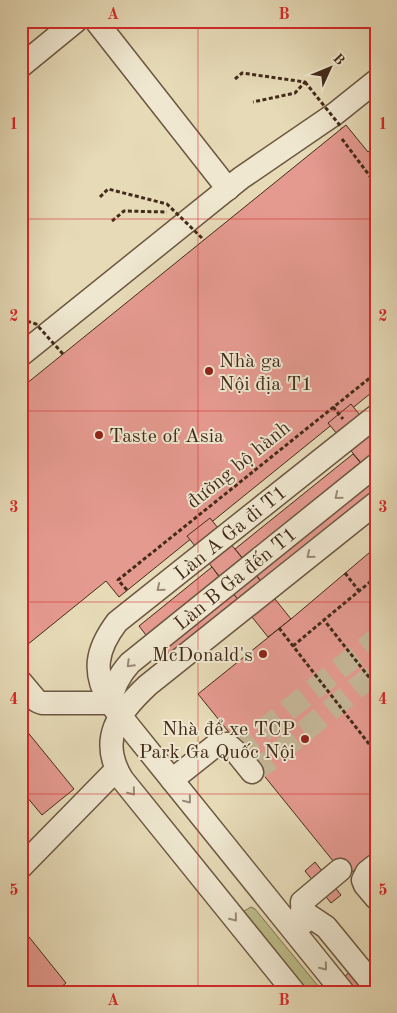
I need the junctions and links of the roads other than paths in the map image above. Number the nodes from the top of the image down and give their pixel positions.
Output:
1 (76, 21) edge
2 (96, 21) edge
3 (21, 66) edge
4 (376, 81) edge
5 (228, 189) junction
6 (21, 355) edge
7 (376, 416) edge
8 (376, 466) edge
9 (376, 503) edge
10 (21, 682) edge
11 (115, 709) junction
12 (116, 770) junction
13 (252, 772) dead end
14 (172, 780) junction
15 (376, 865) edge
16 (21, 867) edge
17 (340, 870) dead end
18 (376, 898) edge
19 (302, 911) junction
20 (305, 945) junction
21 (376, 988) edge
22 (294, 992) edge
23 (344, 992) edge

1 - 3 street
2 - 5 street
4 - 5 street
5 - 6 street
7 -> 11 street, Làn A Ga đi T1
8 -> 11 street, Làn B Ga đến T1
9 -> 11 street
10 - 11 street
11 - 12 street, Làn B Ga đến T1
11 - 14 street
12 - 16 street
12 -> 22 street
13 - 14 street
14 -> 20 street
15 - 18 street
17 - 19 street
19 - 20 street
19 - 21 street
20 -> 23 street

